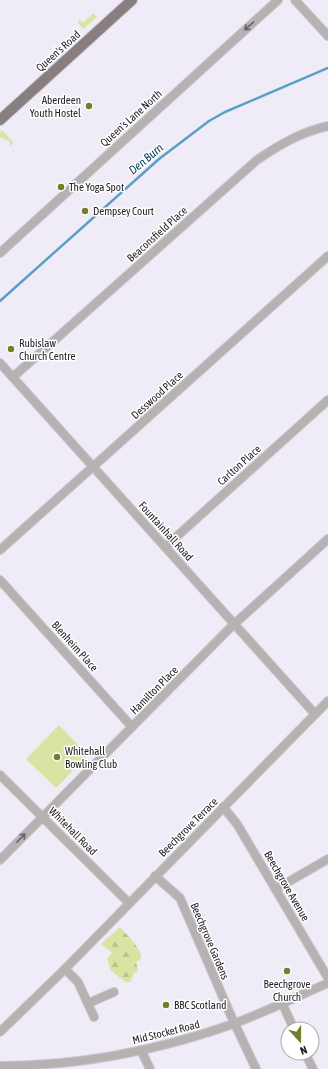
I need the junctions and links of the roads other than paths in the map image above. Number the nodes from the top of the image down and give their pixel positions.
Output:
1 (132, 0) edge
2 (278, 0) edge
3 (295, 0) edge
4 (326, 31) edge
5 (0, 120) edge
6 (328, 126) edge
7 (0, 253) edge
8 (328, 256) edge
9 (0, 363) edge
10 (13, 377) junction
11 (328, 400) edge
12 (93, 466) junction
13 (328, 540) edge
14 (165, 547) junction
15 (0, 550) edge
16 (0, 580) edge
17 (235, 624) junction
18 (328, 701) edge
19 (316, 714) junction
20 (132, 727) junction
21 (0, 775) edge
22 (223, 807) junction
23 (43, 817) junction
24 (328, 859) edge
25 (0, 860) edge
26 (155, 876) junction
27 (276, 890) junction
28 (129, 903) junction
29 (65, 969) junction
30 (328, 978) edge
31 (328, 983) edge
32 (114, 992) dead end
33 (88, 1003) junction
34 (282, 1003) junction
35 (94, 1017) dead end
36 (290, 1021) edge
37 (234, 1023) junction
38 (0, 1032) edge
39 (141, 1050) junction
40 (0, 1066) edge
41 (58, 1066) edge
42 (150, 1069) edge
43 (256, 1069) edge

1 - 5 main road, Queen's Road
2 -> 7 street, Queen's Lane North
3 - 4 street
6 - 10 street, Beaconsfield Place
8 - 12 street, Desswood Place
9 - 10 street, Fountainhall Road
10 - 12 street, Fountainhall Road
11 - 14 street, Carlton Place
12 - 14 street, Fountainhall Road
12 - 15 street, Desswood Place
13 - 17 street, Hamilton Place
14 - 17 street, Fountainhall Road
16 - 20 street, Blenheim Place
17 - 19 street, Fountainhall Road
17 - 20 street, Hamilton Place
18 - 19 street, Beechgrove Terrace
19 - 22 street, Beechgrove Terrace
20 - 23 street, Hamilton Place
21 - 23 street, Whitehall Road
22 - 26 street, Beechgrove Terrace
22 - 27 street, Beechgrove Avenue
25 -> 23 street, Hamilton Place
23 - 28 street, Whitehall Road
24 - 27 street
26 - 28 street, Beechgrove Terrace
26 - 37 street, Beechgrove Gardens
27 - 30 street, Beechgrove Avenue
28 - 29 street, Beechgrove Terrace
29 - 33 street
29 - 38 street, Beechgrove Terrace
31 - 34 street, Mid Stocket Road
32 - 33 street
33 - 35 street
34 - 36 street
34 - 37 street, Mid Stocket Road
37 - 39 street, Mid Stocket Road
37 - 43 street, Beechgrove Gardens
39 - 41 street, Mid Stocket Road
39 - 42 street
40 - 41 street, Mid Stocket Road

